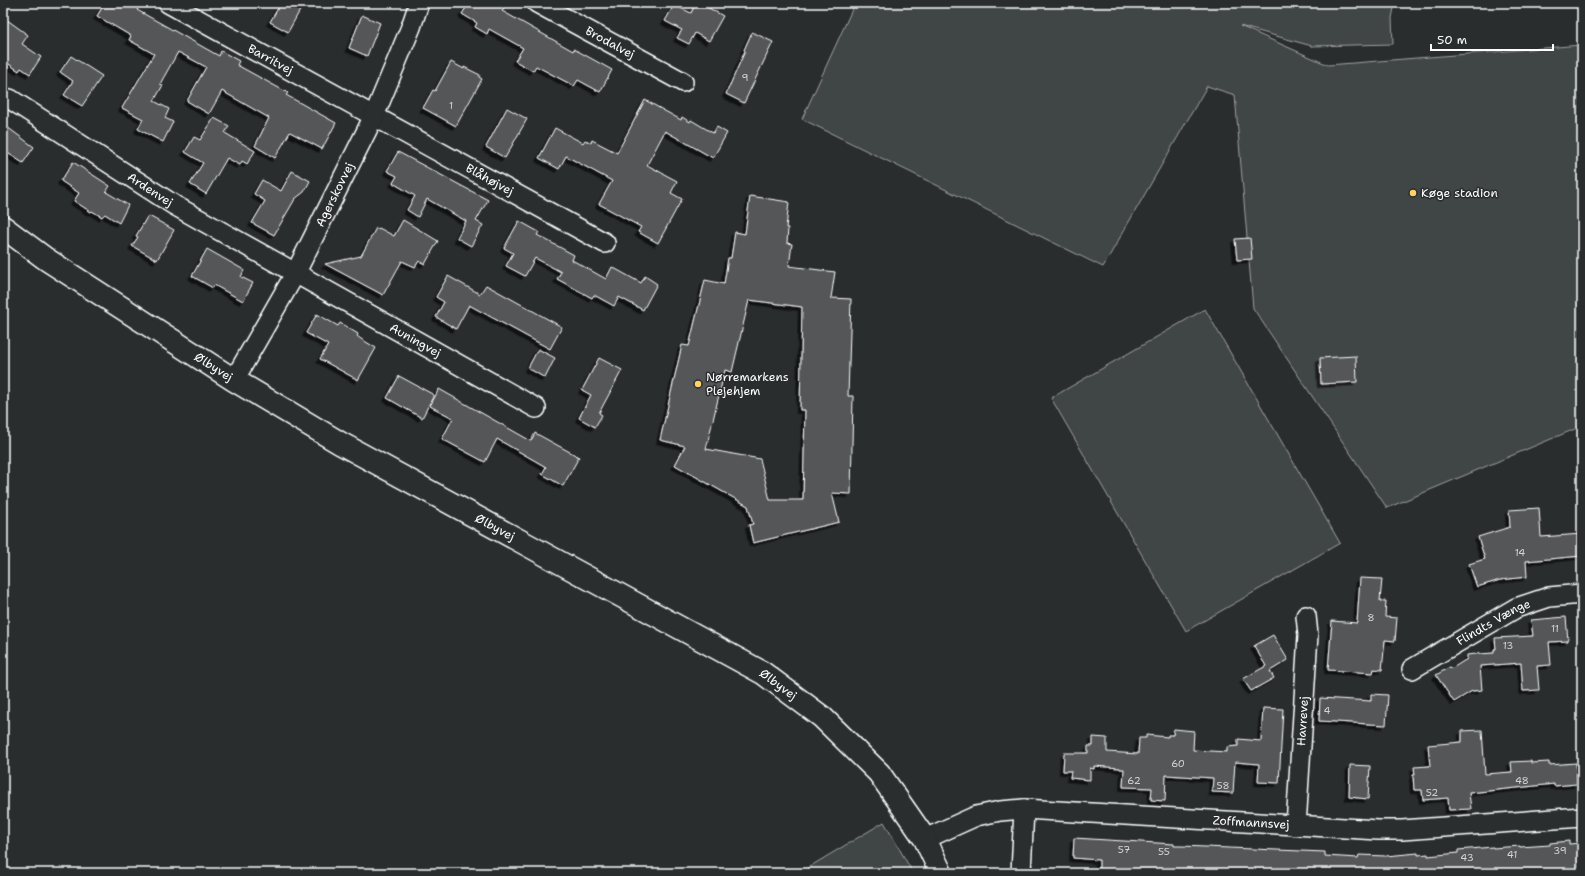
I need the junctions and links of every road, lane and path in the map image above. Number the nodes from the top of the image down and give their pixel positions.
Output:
1 (168, 3) edge
2 (419, 3) edge
3 (537, 3) edge
4 (683, 82) dead end
5 (10, 98) dead end
6 (374, 116) junction
7 (3, 228) edge
8 (605, 243) dead end
9 (295, 274) junction
10 (234, 380) junction
11 (536, 408) dead end
12 (1582, 594) edge
13 (1306, 616) dead end
14 (1412, 669) dead end
15 (1024, 809) junction
16 (1582, 817) edge
17 (1296, 826) junction
18 (926, 839) junction
19 (941, 873) edge
20 (1021, 873) edge

1 - 6 street, Barritvej
2 - 6 street, Agerskovvej
3 - 4 street, Brodalvej
5 - 9 street, Ardenvej
6 - 8 street, Blåhøjvej
6 - 9 street, Agerskovvej
7 - 10 street, Ølbyvej
9 - 10 street, Agerskovvej
9 - 11 street, Auningvej
10 - 18 street, Ølbyvej
12 - 14 street, Flindts Vænge
13 - 17 street, Havrevej
15 - 17 street, Zoffmannsvej
15 - 18 street, Zoffmannsvej
15 - 20 street
16 - 17 street, Zoffmannsvej
18 - 19 street, Ølbyvej

